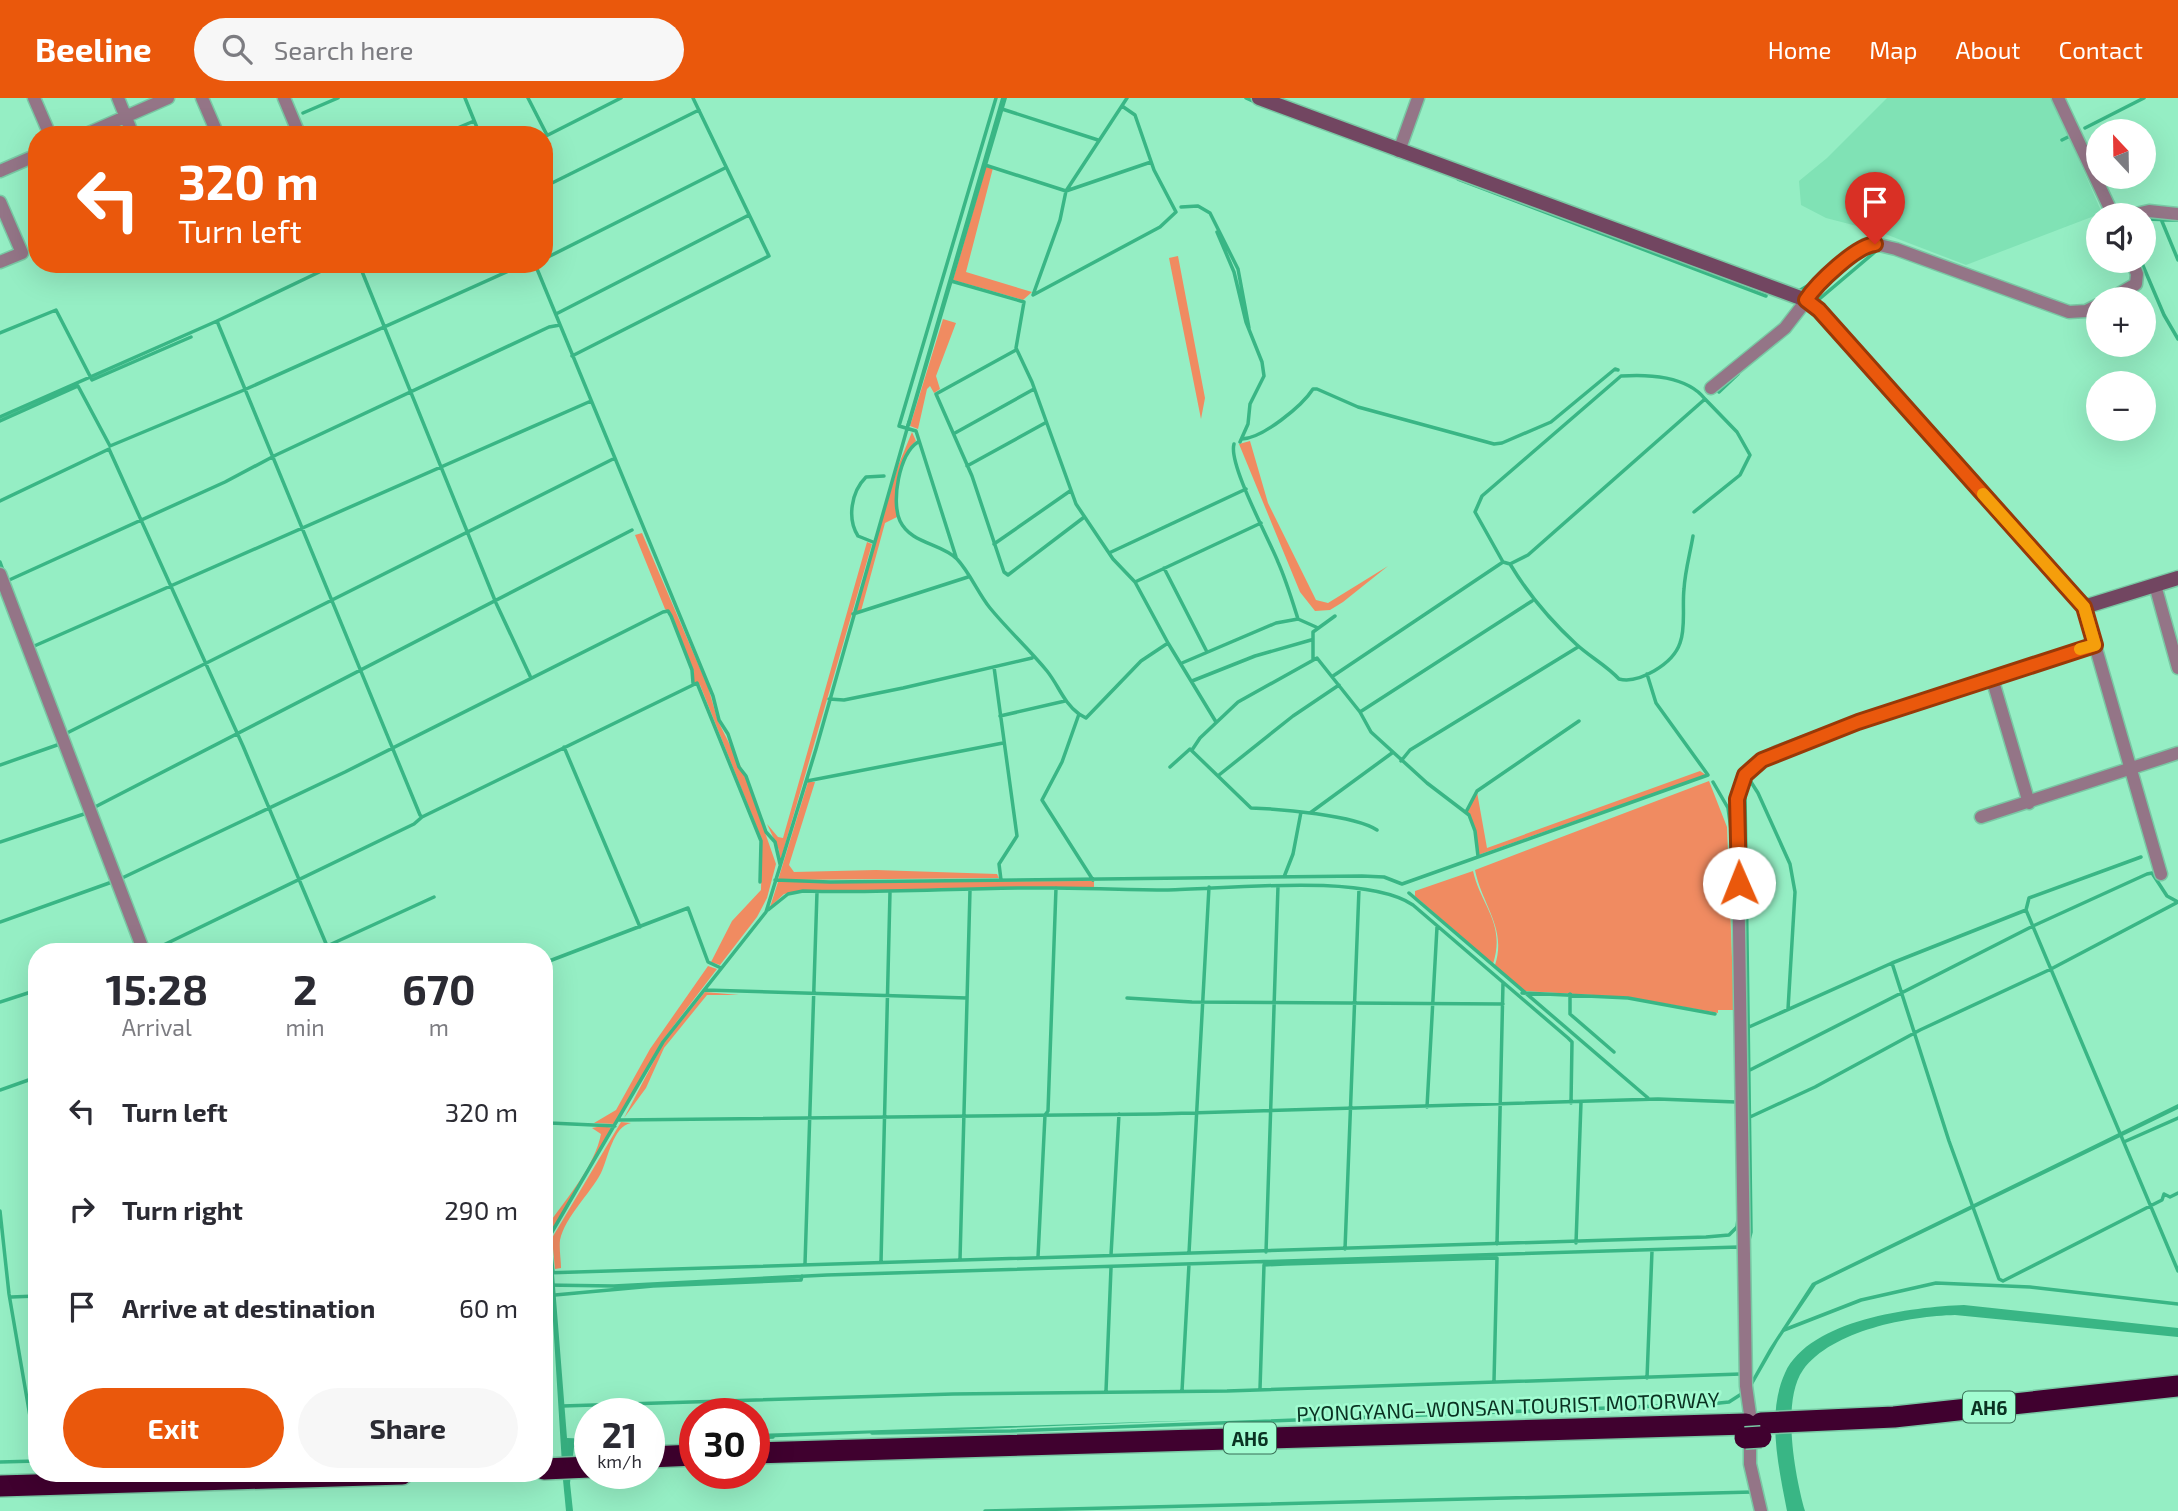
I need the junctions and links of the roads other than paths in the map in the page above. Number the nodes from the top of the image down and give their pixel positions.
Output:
1 (34, 98) edge
2 (118, 98) edge
3 (168, 98) edge
4 (202, 98) edge
5 (284, 98) edge
6 (1259, 98) edge
7 (1418, 98) edge
8 (2058, 98) edge
9 (126, 116) junction
10 (46, 126) edge
11 (103, 126) edge
12 (130, 126) edge
13 (214, 126) edge
14 (296, 126) edge
15 (1399, 151) junction
16 (28, 159) edge
17 (0, 171) edge
18 (0, 202) edge
19 (2107, 203) edge
20 (2156, 212) edge
21 (2178, 214) edge
22 (0, 262) edge
23 (1806, 300) junction
24 (2086, 311) edge
25 (1711, 388) dead end
26 (0, 574) edge
27 (2178, 578) edge
28 (2155, 586) junction
29 (2084, 607) junction
30 (2095, 645) junction
31 (2178, 668) edge
32 (1992, 678) junction
33 (2178, 753) edge
34 (2129, 767) junction
35 (2029, 803) junction
36 (1981, 817) dead end
37 (2161, 874) dead end
38 (141, 943) edge
39 (2178, 1386) edge
40 (2178, 1399) edge
41 (1801, 1428) junction
42 (1760, 1430) junction
43 (770, 1453) edge
44 (770, 1462) edge
45 (574, 1463) edge
46 (553, 1464) edge
47 (28, 1475) edge
48 (0, 1476) edge
49 (134, 1482) edge
50 (0, 1486) edge
51 (1761, 1511) edge

1 - 10 street
2 - 9 street
3 - 9 street
4 - 13 street
5 - 14 street
6 - 15 street
7 - 15 street
8 - 19 street
9 - 11 street
9 - 12 street
15 - 23 street
16 - 17 street
18 - 22 street
20 - 21 street
23 - 24 street
23 - 25 street
23 - 29 street
26 - 38 street
27 - 28 street
28 - 29 street
28 - 31 street
29 - 30 street
30 - 32 street
30 - 34 street
32 - 35 street
32 - 51 street
33 - 34 street
34 - 35 street
34 - 37 street
35 - 36 street
39 - 41 highway, PYONGYANG–WONSAN TOURIST MOTORWAY / AH6
40 - 41 highway
41 - 42 highway, PYONGYANG–WONSAN TOURIST MOTORWAY / AH6
42 - 43 highway, PYONGYANG–WONSAN TOURIST MOTORWAY / AH6
42 - 44 highway
45 - 46 highway
47 - 48 highway
49 - 50 highway

